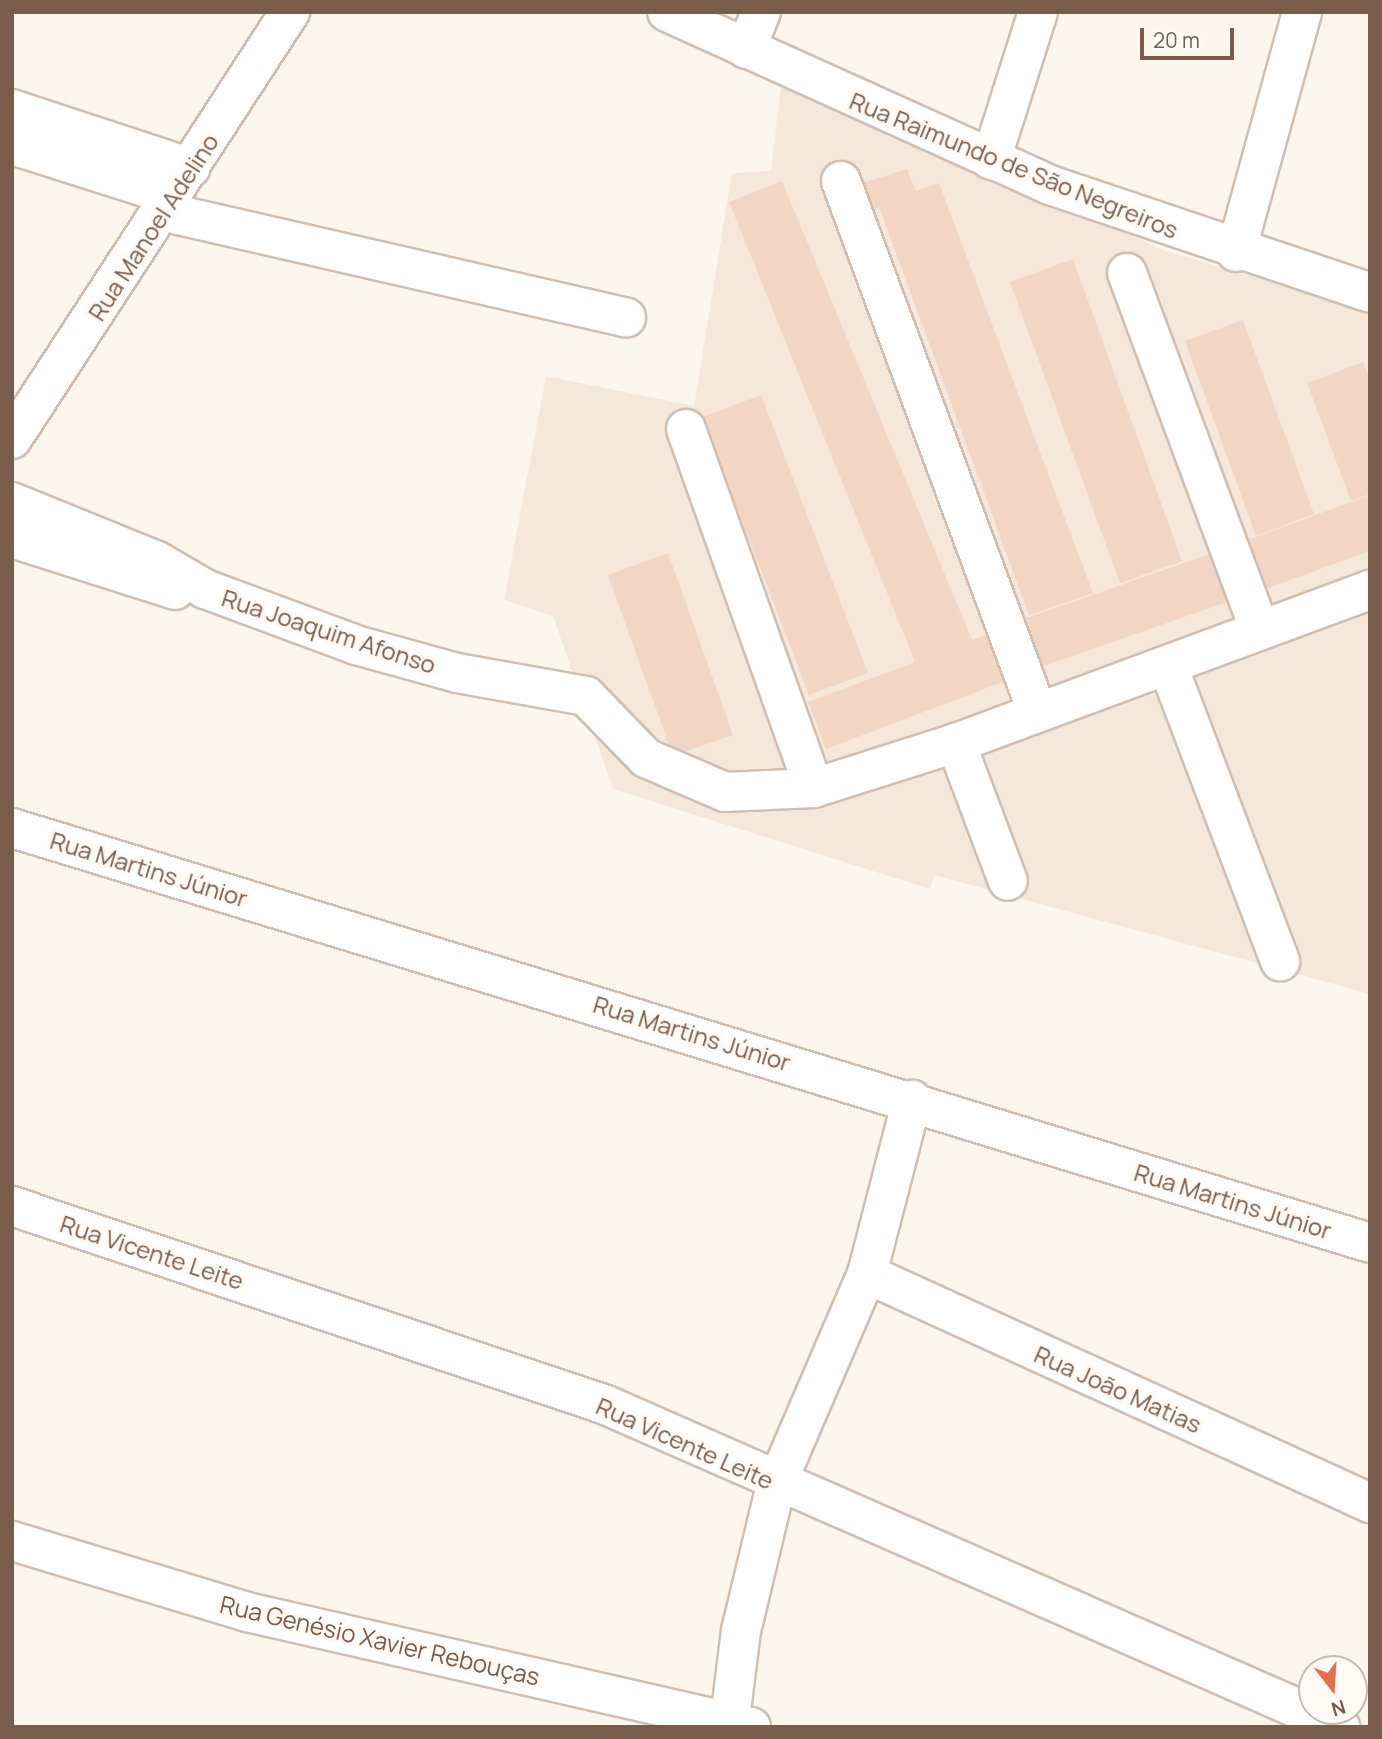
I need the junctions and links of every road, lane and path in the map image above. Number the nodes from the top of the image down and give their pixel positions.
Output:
1 (290, 12) edge
2 (667, 12) edge
3 (761, 12) edge
4 (1038, 12) edge
5 (1303, 12) edge
6 (746, 49) junction
7 (12, 109) edge
8 (12, 145) edge
9 (991, 160) junction
10 (841, 181) dead end
11 (176, 192) junction
12 (1236, 251) junction
13 (1127, 273) dead end
14 (1370, 293) edge
15 (626, 318) dead end
16 (687, 429) dead end
17 (12, 439) edge
18 (12, 502) edge
19 (12, 538) edge
20 (205, 589) junction
21 (1370, 590) edge
22 (1260, 631) junction
23 (1168, 666) junction
24 (1037, 711) junction
25 (956, 743) junction
26 (814, 788) junction
27 (12, 828) edge
28 (1008, 881) dead end
29 (1280, 961) dead end
30 (912, 1100) junction
31 (12, 1206) edge
32 (1370, 1243) edge
33 (867, 1275) junction
34 (776, 1485) junction
35 (1370, 1503) edge
36 (12, 1541) edge
37 (736, 1725) edge
38 (1340, 1727) edge

1 - 11 street, Rua Manoel Adelino
2 - 6 street, Rua Raimundo de São Negreiros
3 - 6 street
4 - 9 street
5 - 12 street
6 - 9 street, Rua Raimundo de São Negreiros
7 - 11 street
8 - 11 street
9 - 12 street, Rua Raimundo de São Negreiros
10 - 24 street
11 - 15 street
11 - 17 street, Rua Manoel Adelino
12 - 14 street, Rua Raimundo de São Negreiros
13 - 22 street
16 - 26 street
18 - 20 street, Rua Joaquim Afonso
19 - 20 street, Rua Joaquim Afonso
20 - 26 street, Rua Joaquim Afonso
21 - 22 street
22 - 23 street
23 - 24 street
23 - 29 street
24 - 25 street
25 - 26 street
25 - 28 street
27 - 30 street, Rua Martins Júnior
30 - 32 street, Rua Martins Júnior
30 - 33 street
31 - 34 street, Rua Vicente Leite
33 - 34 street
33 - 35 street, Rua João Matias
34 - 37 street
34 - 38 street, Rua Vicente Leite
36 - 37 street, Rua Genésio Xavier Rebouças

